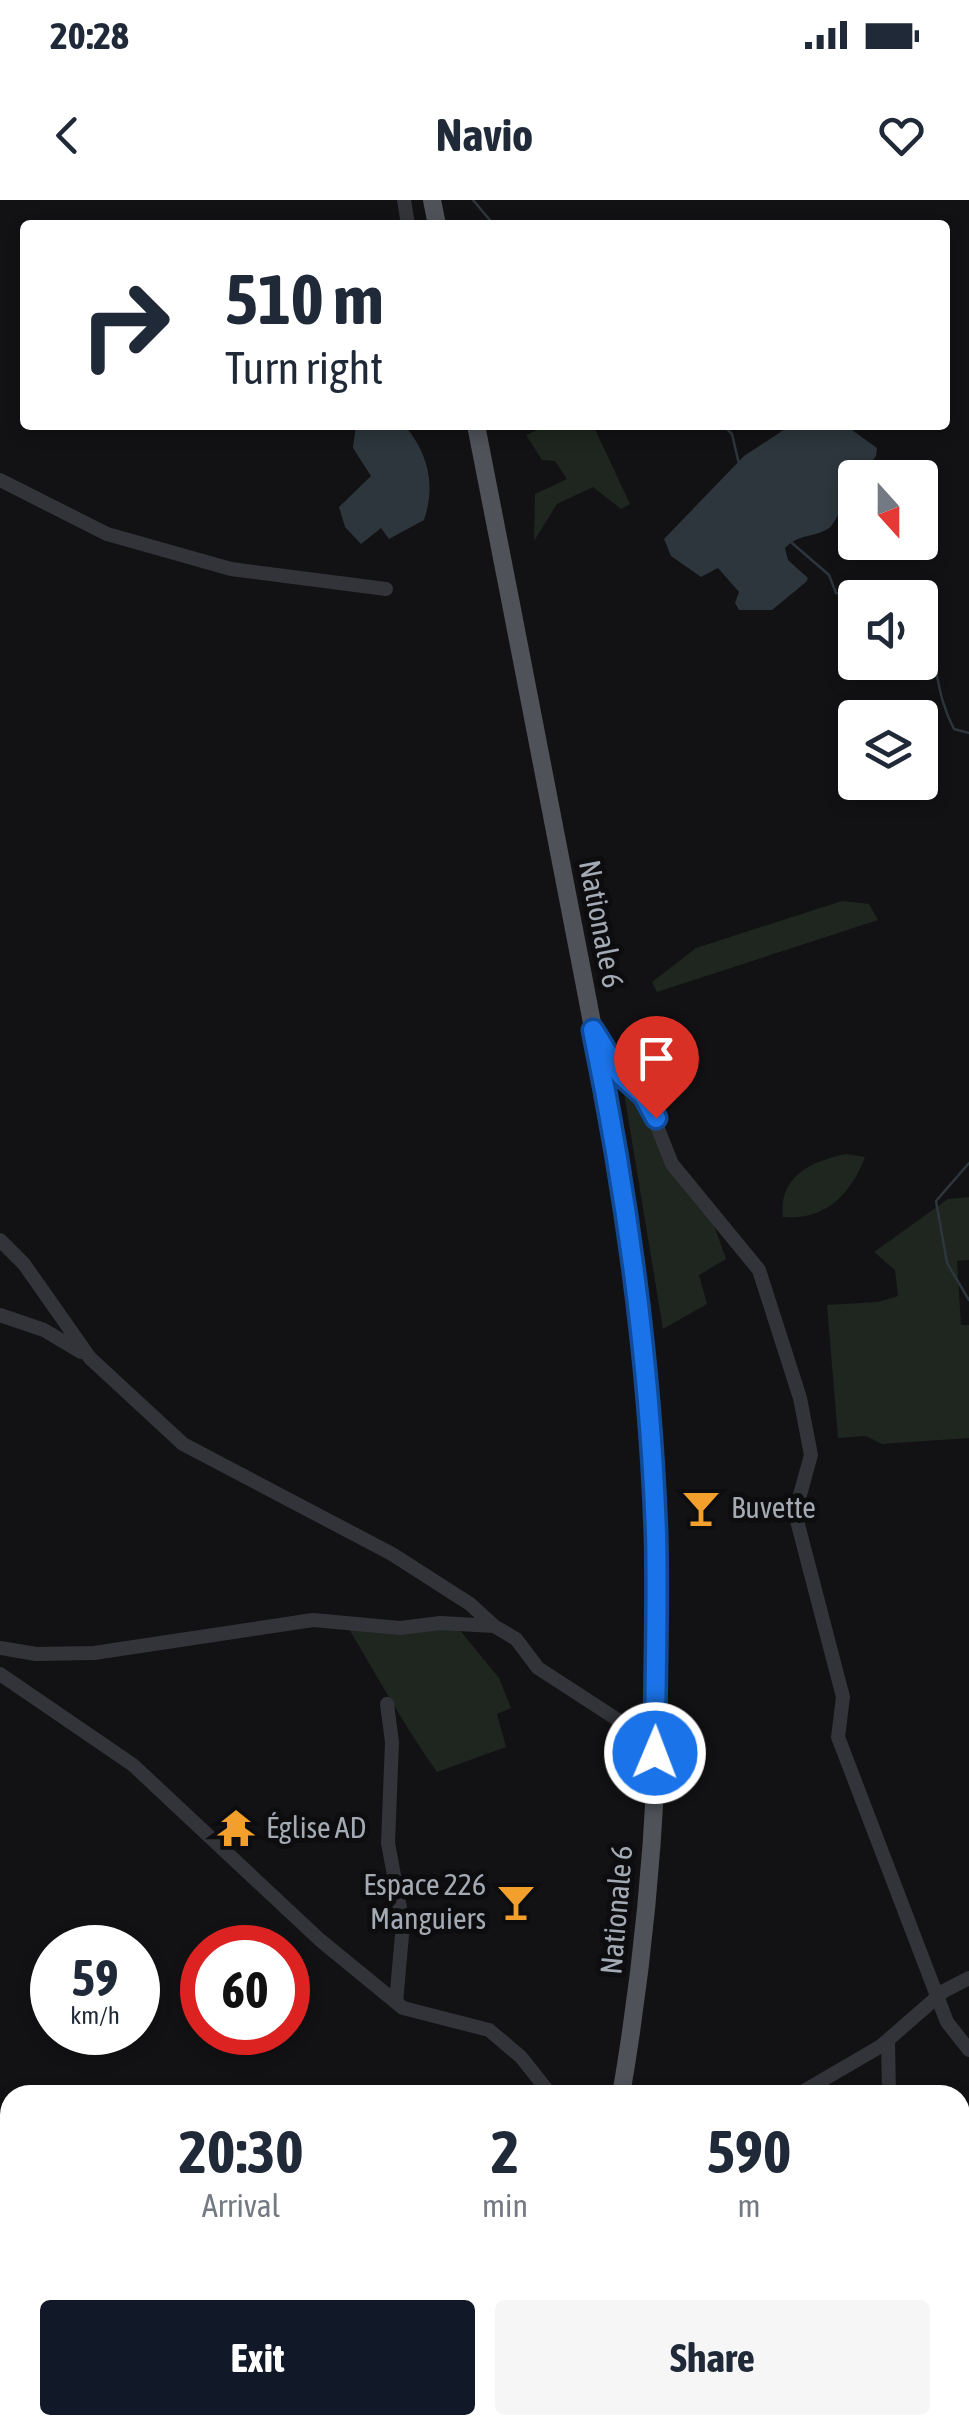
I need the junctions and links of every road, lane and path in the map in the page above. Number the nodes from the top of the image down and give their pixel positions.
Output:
1 (477, 430) edge
2 (0, 480) edge
3 (386, 590) dead end
4 (593, 1030) junction
5 (0, 1240) edge
6 (0, 1315) edge
7 (90, 1358) junction
8 (494, 1626) junction
9 (0, 1648) edge
10 (0, 1674) edge
11 (387, 1704) dead end
12 (655, 1744) junction
13 (969, 1978) edge
14 (938, 2000) junction
15 (396, 2002) junction
16 (888, 2040) junction
17 (969, 2050) edge
18 (543, 2085) edge
19 (622, 2085) edge
20 (814, 2085) edge
21 (889, 2085) edge

1 - 4 main road, Nationale 6
2 - 3 street
4 - 12 main road, Nationale 6
4 - 14 street
5 - 7 street
6 - 7 street
7 - 8 street
8 - 9 street
8 - 12 street
10 - 15 street
11 - 15 street
12 - 19 main road, Nationale 6
13 - 14 street
14 - 16 street
14 - 17 street
15 - 18 street
16 - 20 street
16 - 21 street

